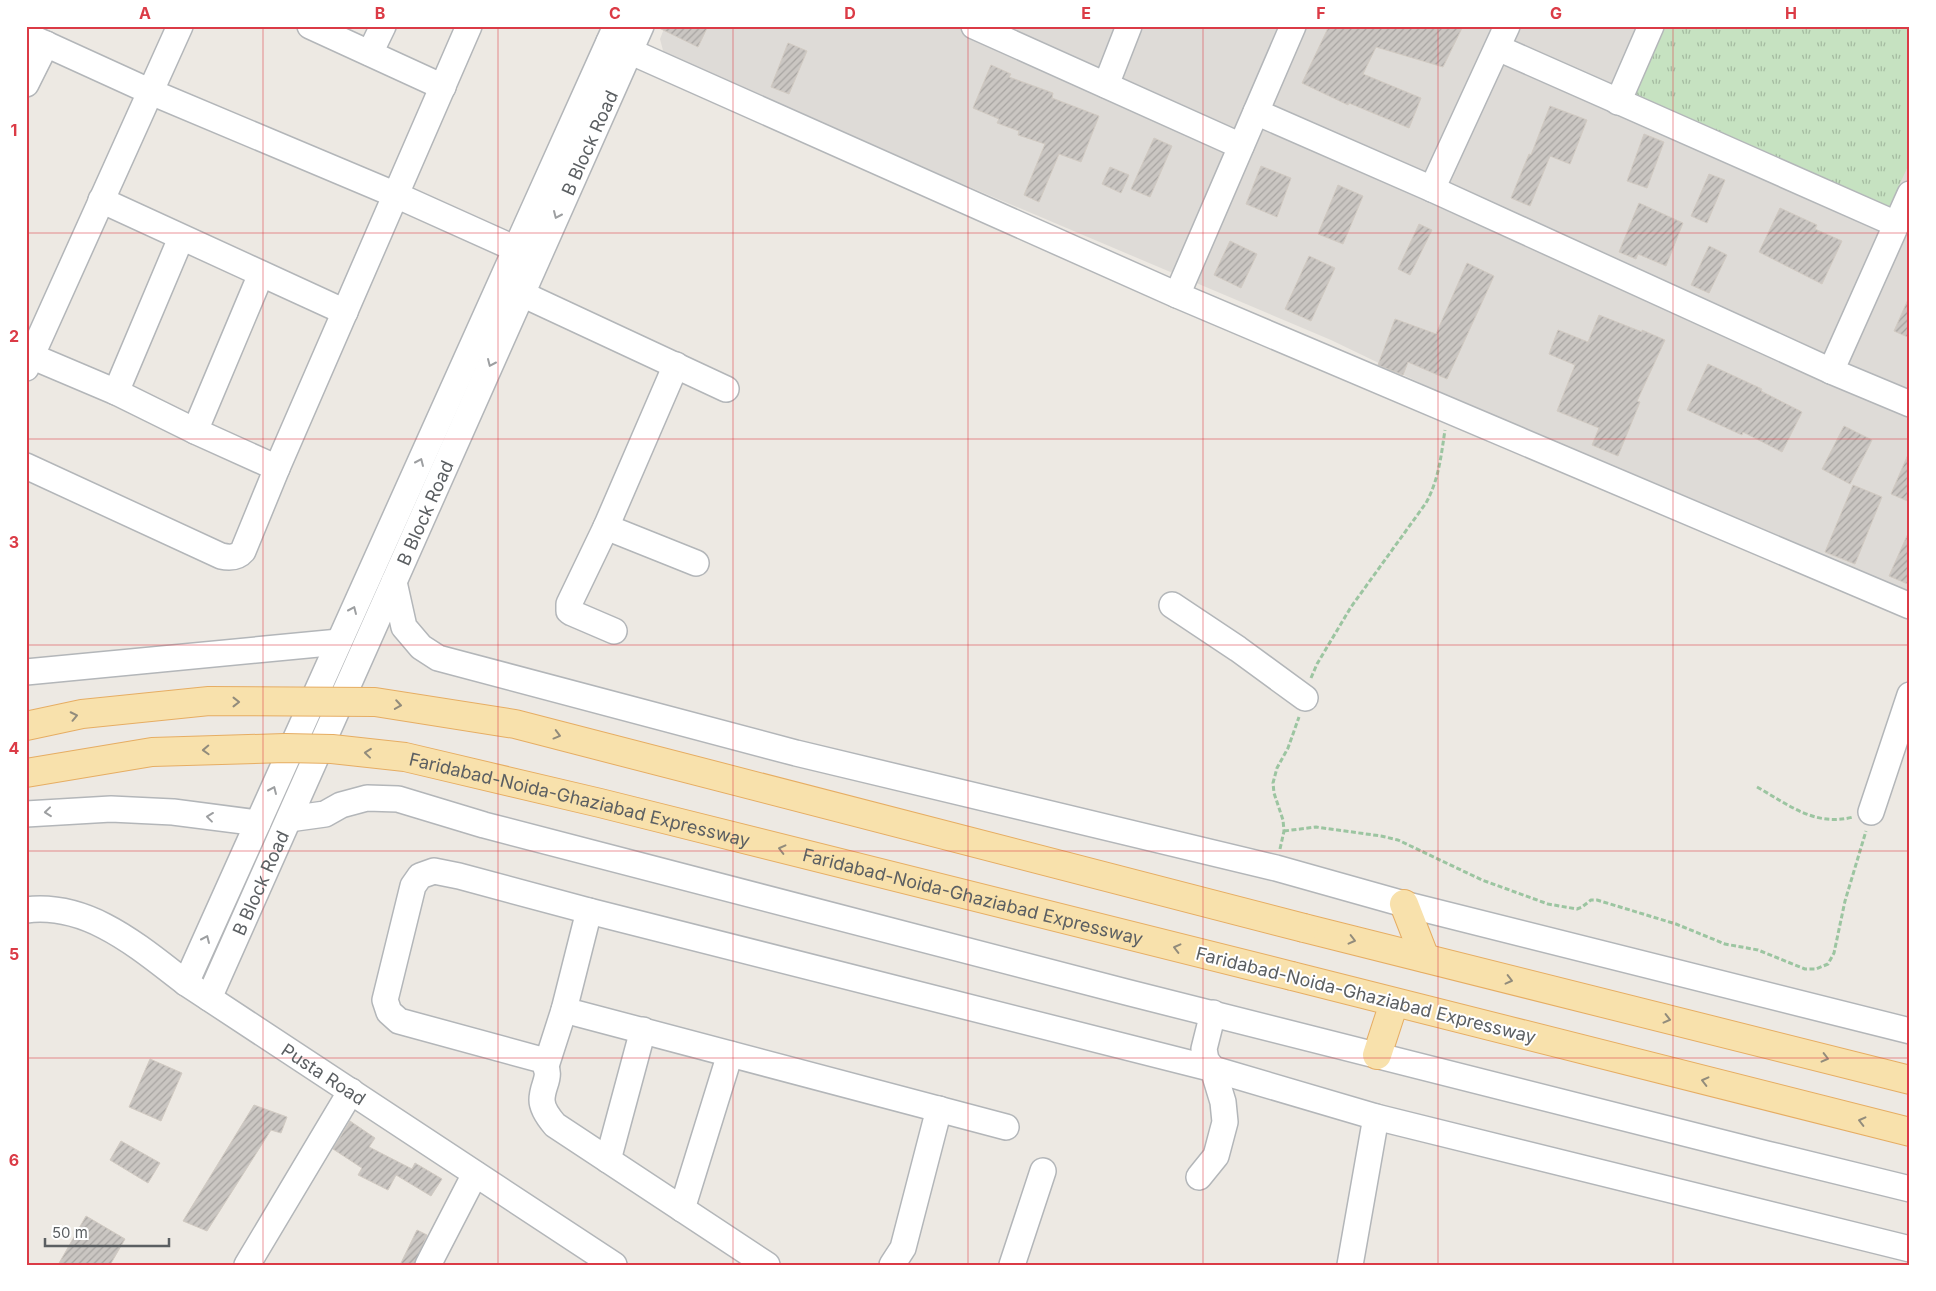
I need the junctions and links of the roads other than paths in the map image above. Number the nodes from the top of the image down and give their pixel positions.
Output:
1 (180, 26) edge
2 (310, 26) edge
3 (382, 26) edge
4 (469, 26) edge
5 (641, 26) edge
6 (974, 26) edge
7 (1129, 26) edge
8 (1293, 26) edge
9 (1651, 26) edge
10 (1503, 37) edge
11 (36, 39) edge
12 (618, 40) edge
13 (370, 54) junction
14 (26, 84) edge
15 (1106, 85) junction
16 (443, 87) junction
17 (151, 92) junction
18 (1618, 102) junction
19 (1256, 112) junction
20 (1241, 146) junction
21 (1432, 189) junction
22 (1910, 194) edge
23 (396, 195) junction
24 (101, 200) junction
25 (1896, 224) junction
26 (181, 238) junction
27 (516, 249) junction
28 (261, 274) junction
29 (522, 294) junction
30 (1177, 295) junction
31 (345, 312) junction
32 (29, 362) edge
33 (676, 365) junction
34 (1831, 371) junction
35 (726, 388) dead end
36 (116, 392) junction
37 (1910, 404) edge
38 (196, 431) junction
39 (26, 466) edge
40 (277, 468) junction
41 (606, 527) junction
42 (696, 563) dead end
43 (394, 582) junction
44 (1172, 605) dead end
45 (1910, 606) edge
46 (614, 631) dead end
47 (339, 642) junction
48 (26, 672) edge
49 (1910, 695) edge
50 (1304, 698) road end
51 (26, 726) edge
52 (26, 773) edge
53 (1871, 812) road end
54 (26, 814) edge
55 (289, 819) junction
56 (258, 823) junction
57 (1404, 904) junction
58 (26, 910) edge
59 (589, 911) junction
60 (1425, 958) junction
61 (186, 983) junction
62 (209, 998) junction
63 (1394, 1003) junction
64 (564, 1010) junction
65 (1213, 1013) junction
66 (643, 1030) junction
67 (1910, 1031) edge
68 (730, 1054) junction
69 (1377, 1055) junction
70 (546, 1066) junction
71 (1213, 1069) junction
72 (1910, 1080) edge
73 (351, 1091) junction
74 (939, 1109) junction
75 (1376, 1117) junction
76 (1006, 1127) dead end
77 (1910, 1132) edge
78 (608, 1160) junction
79 (1043, 1171) dead end
80 (475, 1174) junction
81 (1199, 1177) dead end
82 (1910, 1189) edge
83 (682, 1209) junction
84 (1910, 1249) edge
85 (247, 1265) edge
86 (428, 1265) edge
87 (614, 1265) edge
88 (767, 1265) edge
89 (892, 1265) edge
90 (1012, 1265) edge
91 (1350, 1265) edge

1 - 17 street
2 - 13 street
3 - 13 street
4 - 16 street
5 - 12 street, B Block Road
6 - 15 street
7 - 15 street
8 - 19 street
9 - 18 street
10 - 18 street
10 - 21 street
11 - 14 street
11 - 17 street
12 - 27 street, B Block Road
12 -> 29 street, B Block Road
12 - 30 street
13 - 16 street
15 - 20 street
16 - 23 street
17 - 23 street
17 - 24 street
18 - 25 street
19 - 20 street
19 - 21 street
20 - 30 street
21 - 34 street
22 - 25 street
23 - 27 street
23 - 31 street
24 - 26 street
24 - 32 street
25 - 34 street
26 - 28 street
26 - 36 street
47 -> 27 street, B Block Road
28 - 31 street
28 - 38 street
29 - 33 street
29 -> 43 street, B Block Road
30 - 45 street
31 - 40 street
32 - 36 street
33 - 35 street
33 - 41 street
34 - 37 street
36 - 38 street
38 - 40 street
39 - 40 street
41 - 42 street
41 - 46 street
43 - 55 street, B Block Road
43 - 57 street
44 - 50 street
47 - 48 street
56 -> 47 street, B Block Road
49 - 53 street
51 -> 60 main road, bridge
63 -> 52 main road, Faridabad-Noida-Ghaziabad Expressway, bridge
56 -> 54 street
55 - 62 street, B Block Road
55 - 65 street
61 -> 56 street, B Block Road
57 - 60 main road
57 - 67 street
58 - 61 street, Pusta Road
59 - 64 street
59 - 70 street
59 - 71 street
60 -> 72 main road
61 - 62 street, Pusta Road
62 - 73 street, Pusta Road
63 - 69 main road
77 -> 63 main road, Faridabad-Noida-Ghaziabad Expressway
64 - 66 street
64 - 70 street
65 - 69 street
65 - 71 street
66 - 68 street
66 - 78 street
68 - 74 street
68 - 83 street
69 - 82 street
70 - 78 street
71 - 75 street
71 - 81 street
73 - 80 street, Pusta Road
73 - 85 street
74 - 76 street
74 - 89 street
75 - 84 street
75 - 91 street
78 - 83 street
79 - 90 street
80 - 86 street
80 - 87 street, Pusta Road
83 - 88 street

